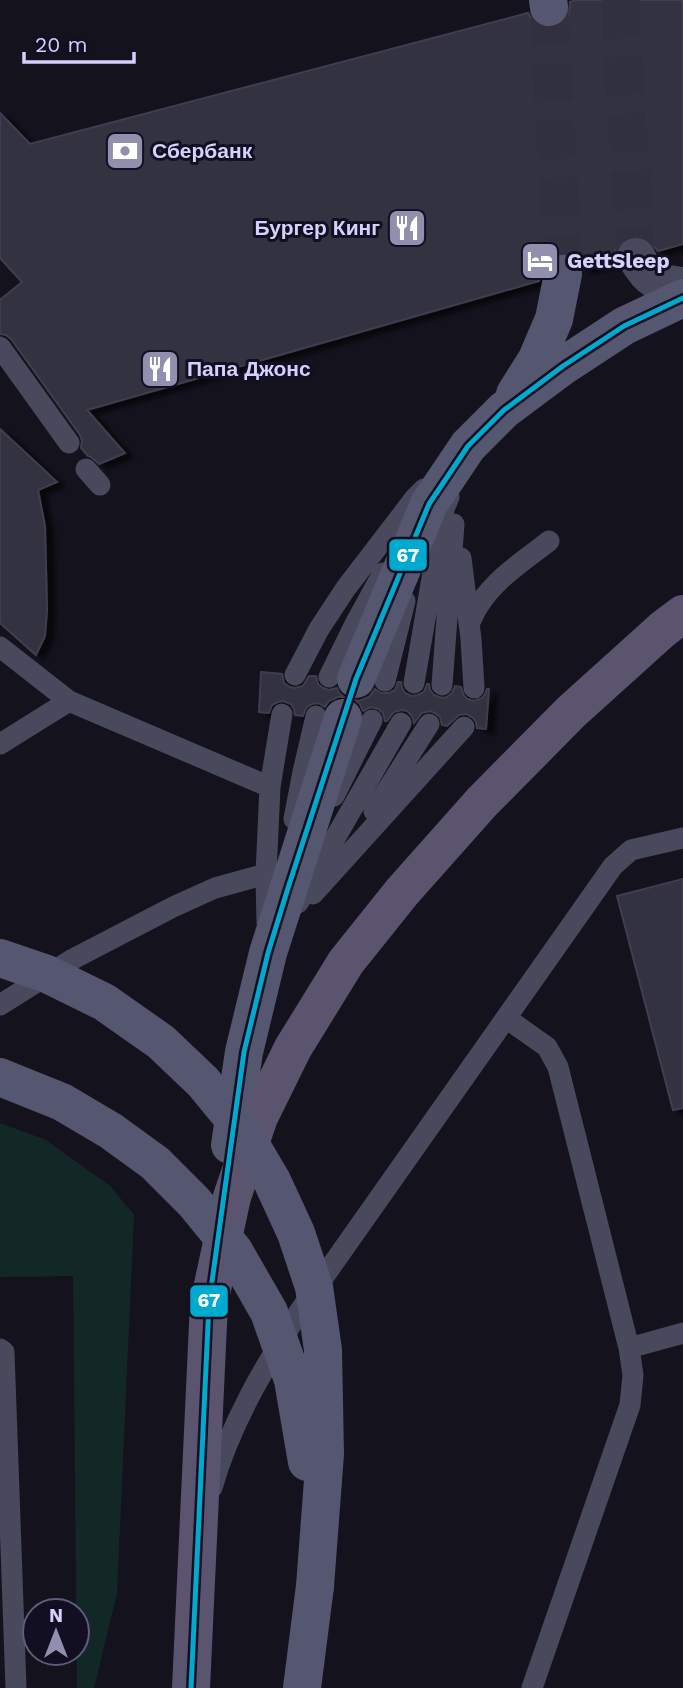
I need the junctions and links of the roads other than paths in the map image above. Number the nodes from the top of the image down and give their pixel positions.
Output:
1 (636, 257) tunnel mouth
2 (563, 274) tunnel mouth
3 (683, 286) edge
4 (683, 298) edge
5 (0, 347) edge
6 (504, 410) junction
7 (69, 443) dead end
8 (468, 446) junction
9 (442, 507) junction
10 (549, 541) dead end
11 (683, 614) edge
12 (469, 624) junction
13 (0, 647) edge
14 (295, 675) dead end
15 (357, 679) dead end
16 (414, 683) dead end
17 (442, 685) dead end
18 (474, 688) dead end
19 (69, 701) junction
20 (282, 714) dead end
21 (344, 718) dead end
22 (0, 720) edge
23 (401, 723) dead end
24 (429, 724) dead end
25 (464, 727) dead end
26 (7, 740) edge
27 (270, 787) junction
28 (683, 838) edge
29 (341, 863) junction
30 (277, 910) junction
31 (0, 958) edge
32 (0, 1005) edge
33 (506, 1018) junction
34 (0, 1077) edge
35 (209, 1303) junction
36 (683, 1333) edge
37 (629, 1348) junction
38 (0, 1349) edge
39 (199, 1532) junction
40 (315, 1586) junction
41 (533, 1687) edge
42 (16, 1688) edge
43 (191, 1688) edge
44 (302, 1688) edge

1 - 3 street
2 - 6 street
4 - 6 street
5 - 7 lane
6 - 8 street
8 - 9 street
8 - 14 lane
8 - 16 lane
9 - 12 lane
9 - 15 street
9 - 17 lane
10 - 12 lane
11 - 35 main road
12 - 18 lane
13 - 19 lane
19 - 26 lane
19 - 27 lane
20 - 27 lane
21 - 30 street
22 - 26 lane
23 - 30 lane
24 - 29 lane
25 - 29 lane
27 - 30 lane
28 - 33 lane
29 - 30 lane
30 - 32 lane
30 - 35 street
31 - 40 street, bridge
33 - 37 lane
33 - 39 lane
34 - 40 street, bridge
35 - 39 main road
36 - 37 lane
37 - 41 lane
38 - 42 lane
39 - 43 main road
40 - 44 street

